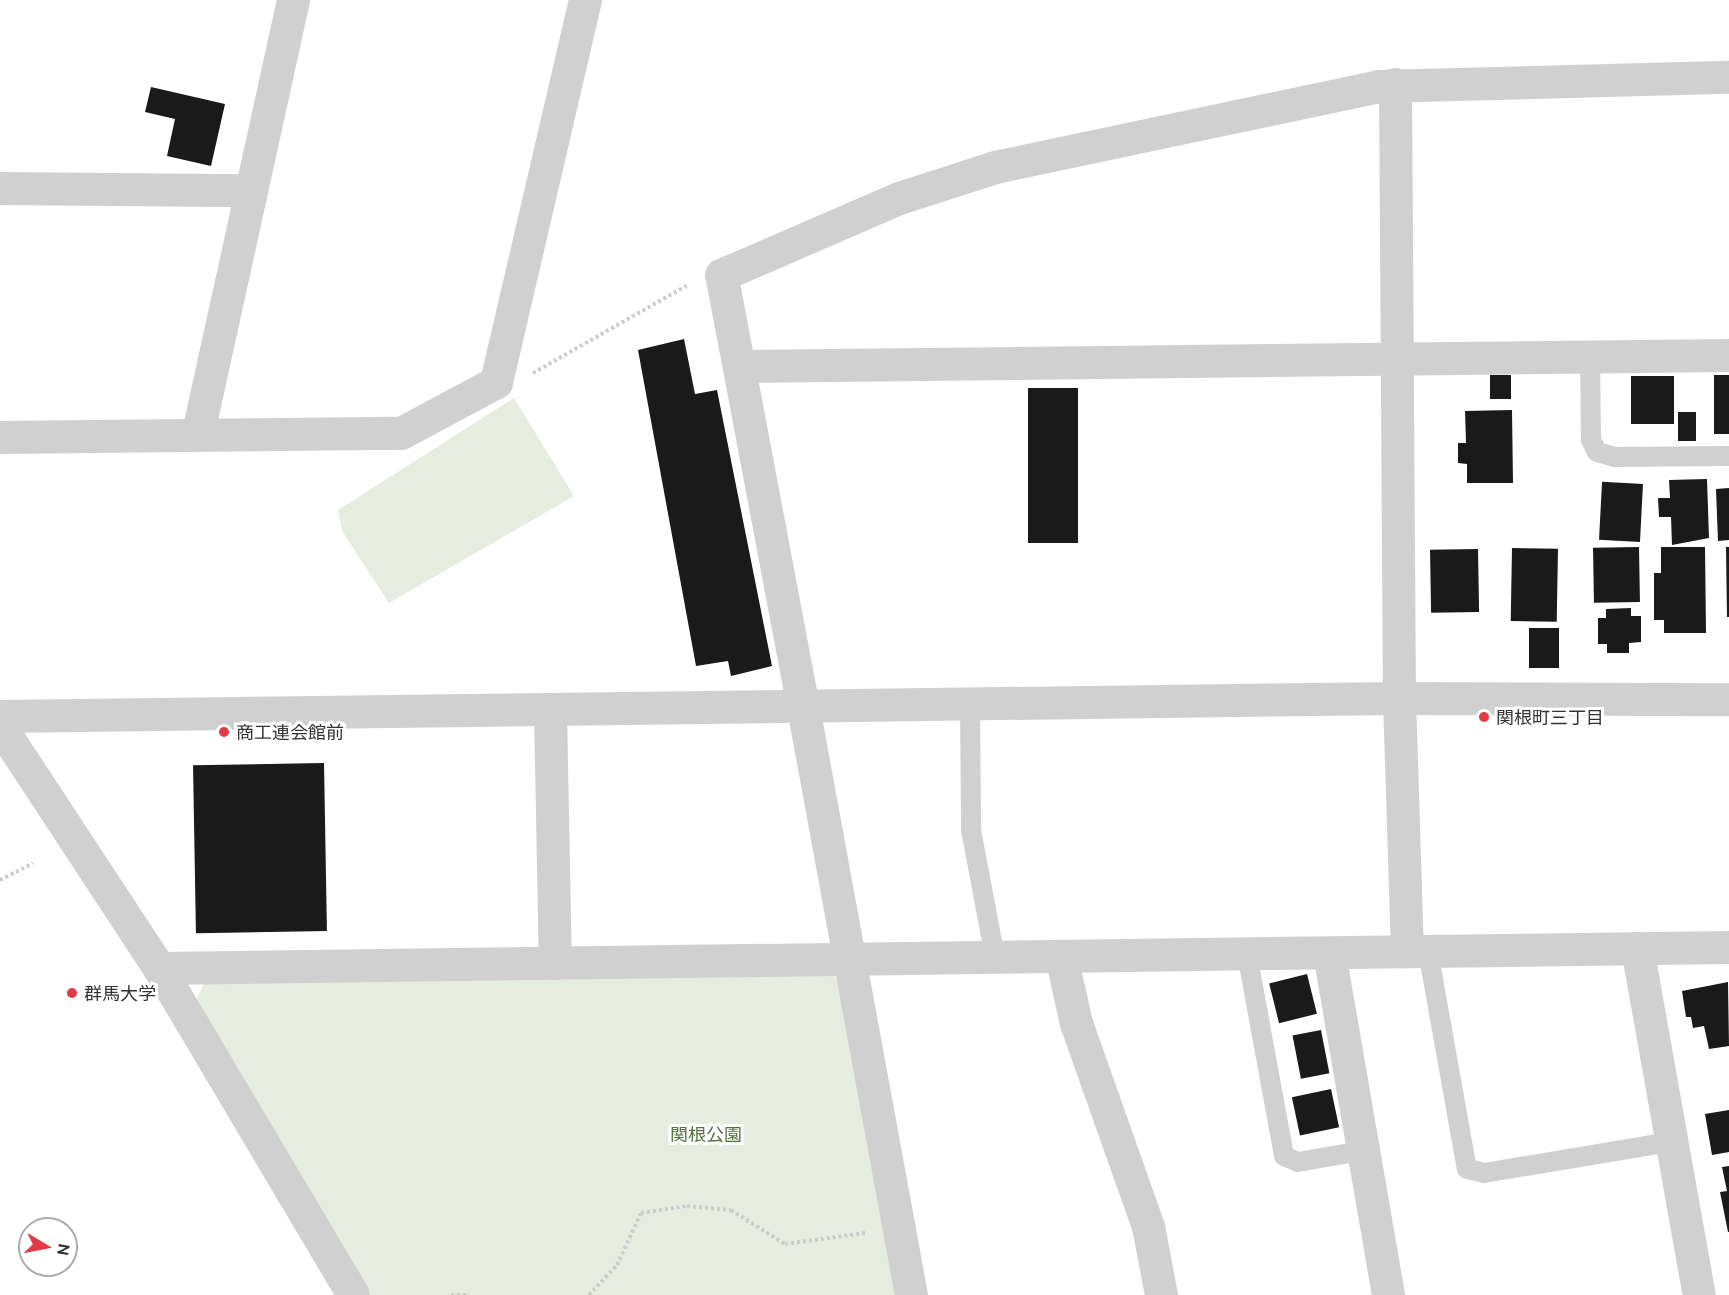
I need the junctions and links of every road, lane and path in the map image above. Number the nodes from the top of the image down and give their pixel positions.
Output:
1 (293, 0) edge
2 (585, 0) edge
3 (1729, 77) edge
4 (1395, 84) junction
5 (0, 188) edge
6 (249, 190) junction
7 (721, 275) junction
8 (1729, 355) edge
9 (1590, 357) junction
10 (1398, 359) junction
11 (740, 366) junction
12 (500, 379) junction
13 (198, 432) junction
14 (0, 437) edge
15 (1729, 456) edge
16 (1399, 698) junction
17 (1729, 699) edge
18 (970, 705) junction
19 (803, 707) junction
20 (550, 710) junction
21 (0, 717) edge
22 (0, 726) edge
23 (33, 863) dead end
24 (0, 880) edge
25 (1729, 947) edge
26 (1637, 948) junction
27 (1417, 951) junction
28 (1329, 953) junction
29 (1247, 954) junction
30 (1061, 956) junction
31 (995, 957) junction
32 (848, 959) junction
33 (555, 963) junction
34 (159, 968) junction
35 (1670, 1142) junction
36 (1361, 1151) junction
37 (899, 1228) junction
38 (352, 1295) edge
39 (451, 1295) edge
40 (467, 1295) edge
41 (589, 1295) edge
42 (911, 1295) edge
43 (1161, 1295) edge
44 (1388, 1295) edge
45 (1699, 1295) edge

1 - 6 street
2 - 12 street
3 - 4 street
4 - 7 street
4 - 10 street
5 - 6 street
6 - 13 street
7 - 11 street
7 - 12 path
8 - 9 street
9 - 10 street
9 - 15 lane
10 - 11 street
10 - 16 street
11 - 19 street
12 - 13 street
13 - 14 street
16 - 17 street
16 - 18 street
16 - 27 street
18 - 19 street
18 - 31 lane
19 - 20 street
19 - 32 street
20 - 21 street
20 - 33 street
22 - 34 street
23 - 24 path
25 - 26 street
26 - 27 street
26 - 35 street
27 - 28 street
27 - 35 lane
28 - 29 street
28 - 36 street
29 - 30 street
29 - 36 lane
30 - 31 street
30 - 43 street
31 - 32 street
32 - 33 street
32 - 37 street
33 - 34 street
34 - 38 street
35 - 45 street
36 - 44 street
37 - 41 path
37 - 42 street
39 - 40 path

